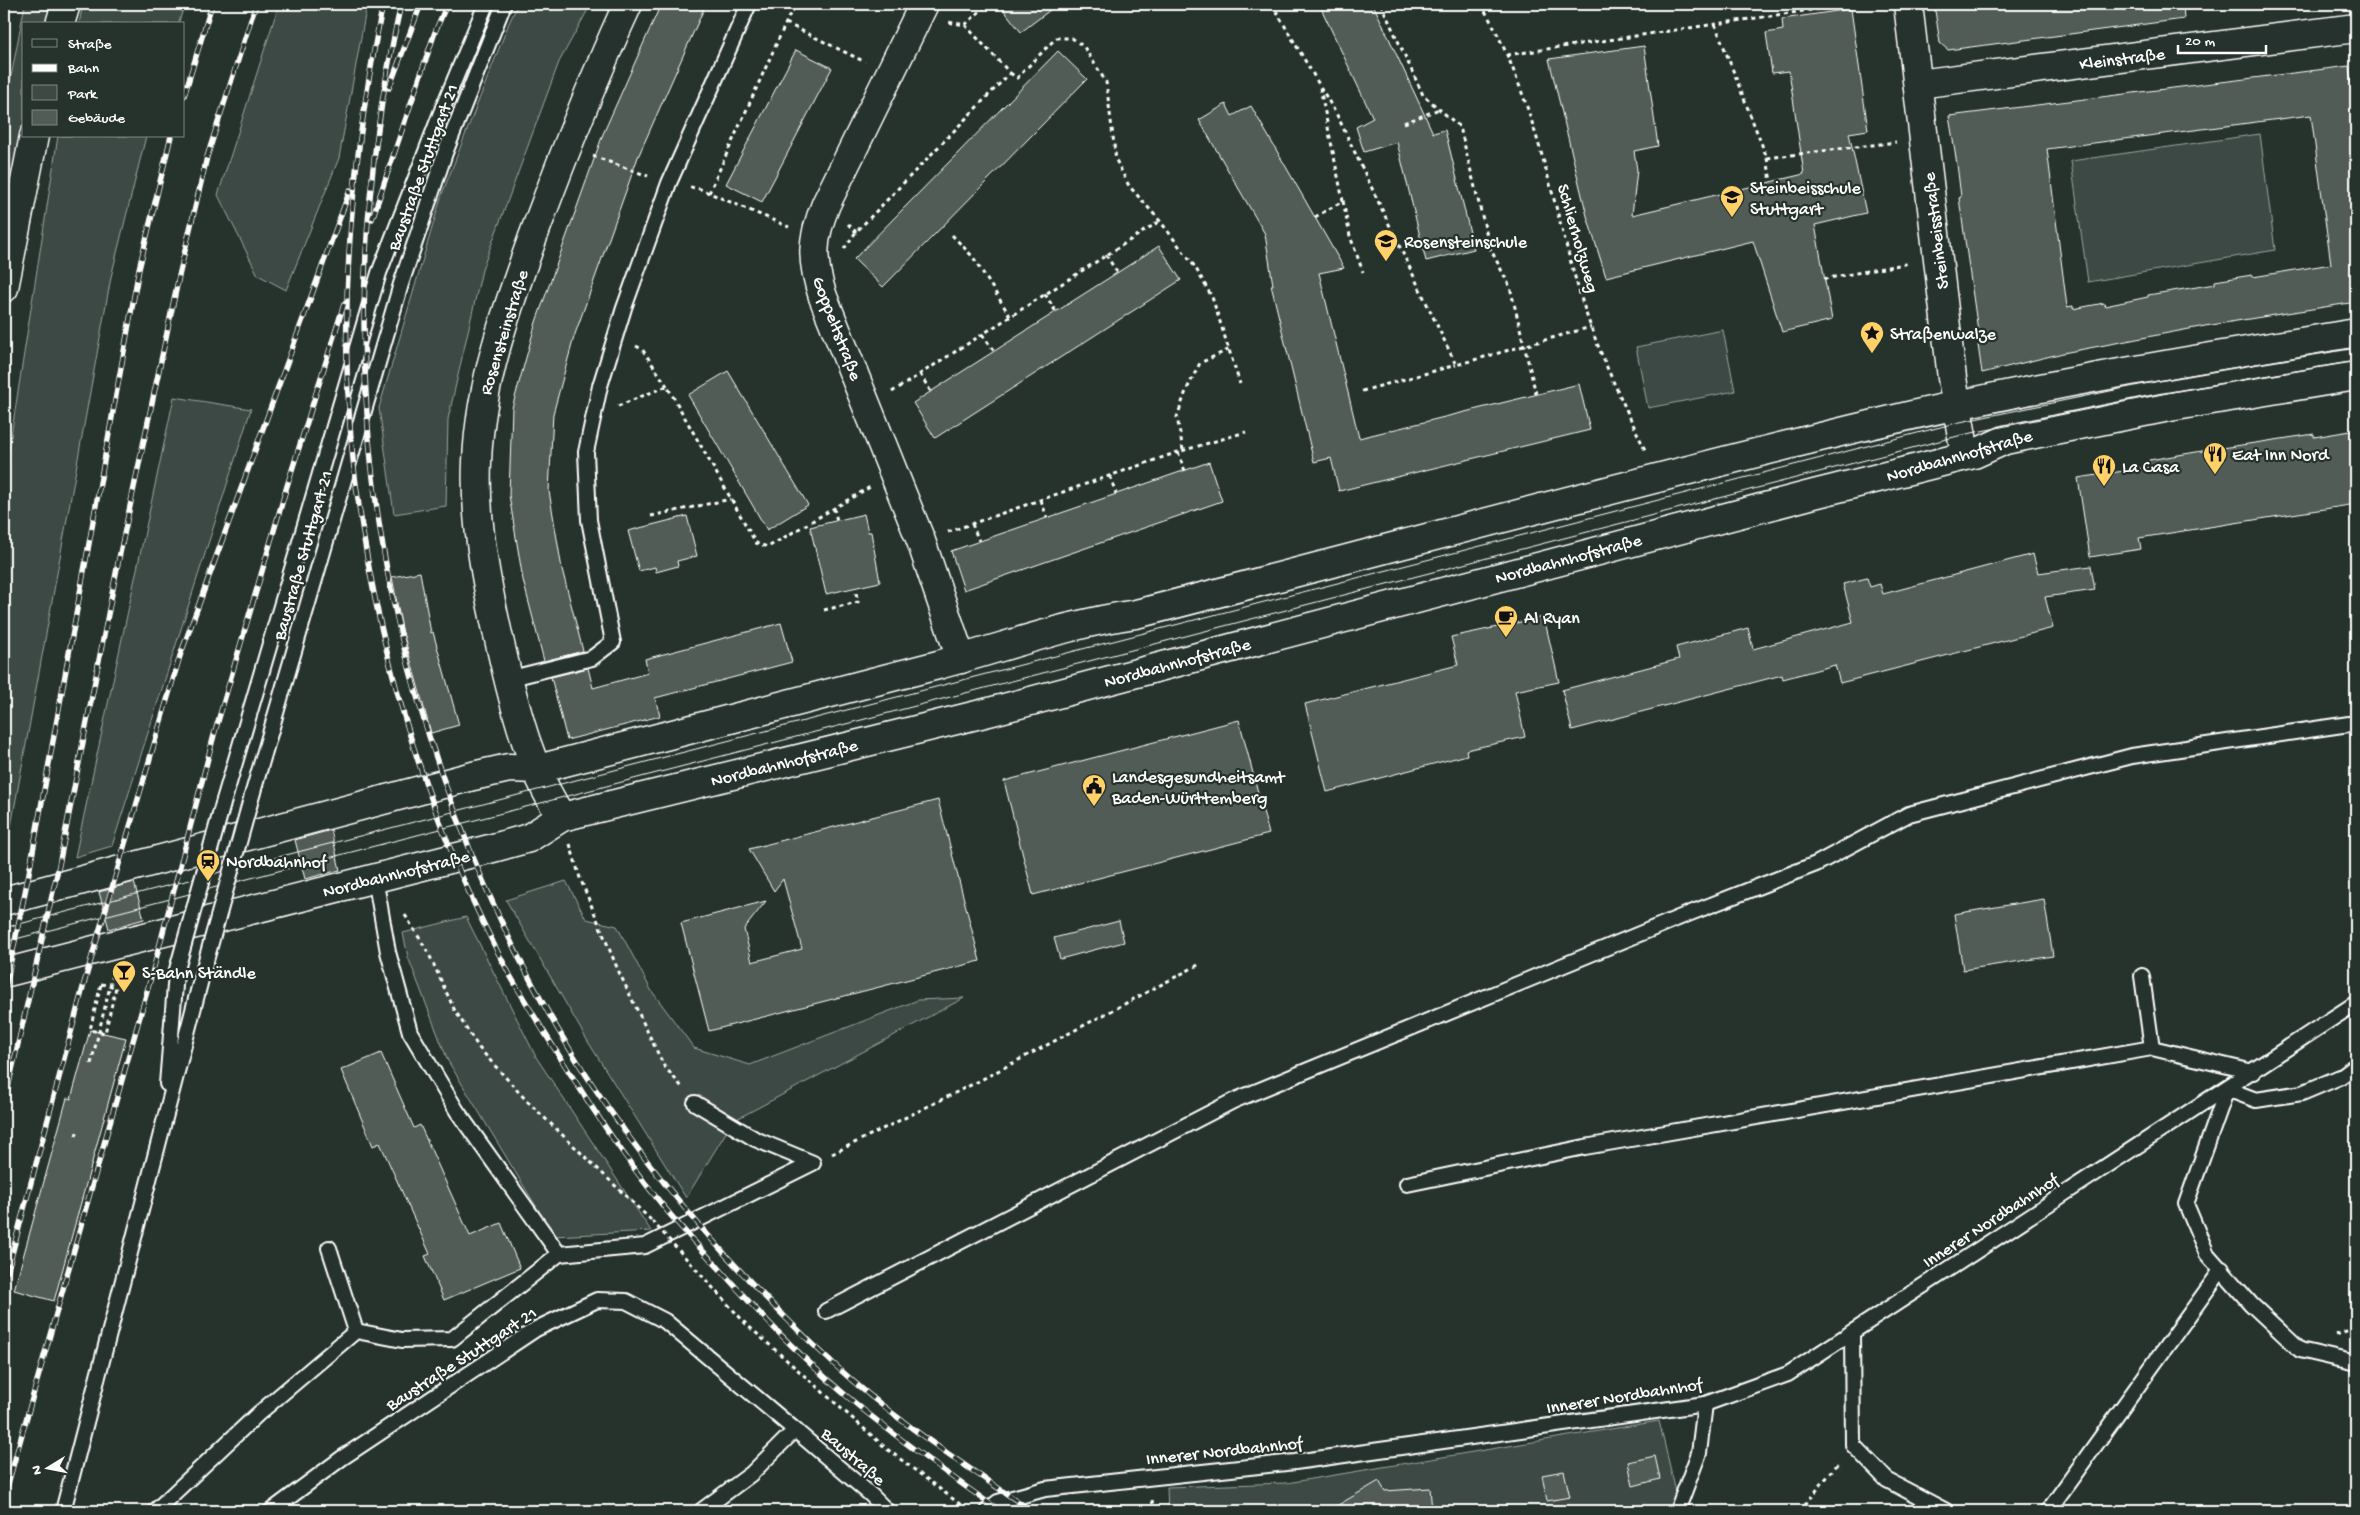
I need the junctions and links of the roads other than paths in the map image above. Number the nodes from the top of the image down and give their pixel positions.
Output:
1 (66, 4) edge
2 (486, 4) edge
3 (504, 4) edge
4 (628, 4) edge
5 (749, 4) edge
6 (1908, 4) edge
7 (922, 7) edge
8 (61, 22) edge
9 (2356, 28) edge
10 (1918, 84) junction
11 (34, 138) edge
12 (4, 288) edge
13 (2356, 333) edge
14 (2356, 376) edge
15 (1956, 406) junction
16 (1961, 458) junction
17 (961, 659) junction
18 (508, 679) junction
19 (2356, 723) edge
20 (538, 769) junction
21 (562, 817) junction
22 (384, 876) junction
23 (4, 900) edge
24 (4, 973) edge
25 (2142, 976) dead end
26 (2356, 1003) edge
27 (2152, 1048) junction
28 (2356, 1065) edge
29 (2254, 1072) junction
30 (2227, 1089) junction
31 (695, 1103) road end
32 (163, 1125) junction
33 (1407, 1184) dead end
34 (329, 1248) dead end
35 (559, 1254) junction
36 (2222, 1269) junction
37 (826, 1311) dead end
38 (356, 1331) junction
39 (1852, 1332) junction
40 (2356, 1363) edge
41 (1705, 1404) junction
42 (795, 1430) junction
43 (63, 1511) edge
44 (155, 1511) edge
45 (271, 1511) edge
46 (701, 1511) edge
47 (887, 1511) edge
48 (986, 1511) edge
49 (1677, 1511) edge
50 (1946, 1511) edge
51 (2048, 1511) edge

1 - 8 street
2 - 32 lane, Baustraße Stuttgart 21, bridge
3 - 32 lane, Baustraße Stuttgart 21, bridge
4 - 18 street, Rosensteinstraße
5 - 18 lane
6 - 10 street, Steinbeisstraße
7 - 17 street, Goppeltstraße
9 - 10 street, Kleinstraße
10 - 15 street, Steinbeisstraße
11 - 12 street
13 - 15 street
14 - 16 street, Nordbahnhofstraße
15 - 16 street, Steinbeisstraße
15 - 17 street
16 - 21 street, Nordbahnhofstraße
17 - 20 street
18 - 20 street, Rosensteinstraße
19 - 37 lane
20 - 21 street, Rosensteinstraße
20 - 23 street
21 - 22 street, Nordbahnhofstraße
22 - 24 street, Nordbahnhofstraße
22 - 35 lane
25 - 27 lane
26 - 29 lane, Innerer Nordbahnhof
27 - 29 lane
27 - 33 lane
28 - 30 lane
29 - 30 lane, Innerer Nordbahnhof
30 - 36 lane
30 - 39 lane, Innerer Nordbahnhof
31 - 35 lane
32 - 43 lane, Baustraße Stuttgart 21
34 - 38 lane
35 - 38 lane
36 - 40 lane
36 - 51 lane
38 - 44 lane
39 - 41 lane, Innerer Nordbahnhof
39 - 50 lane
41 - 48 lane, Innerer Nordbahnhof
41 - 49 lane
42 - 45 lane, Baustraße Stuttgart 21
42 - 46 lane
42 - 47 lane, Baustraße

